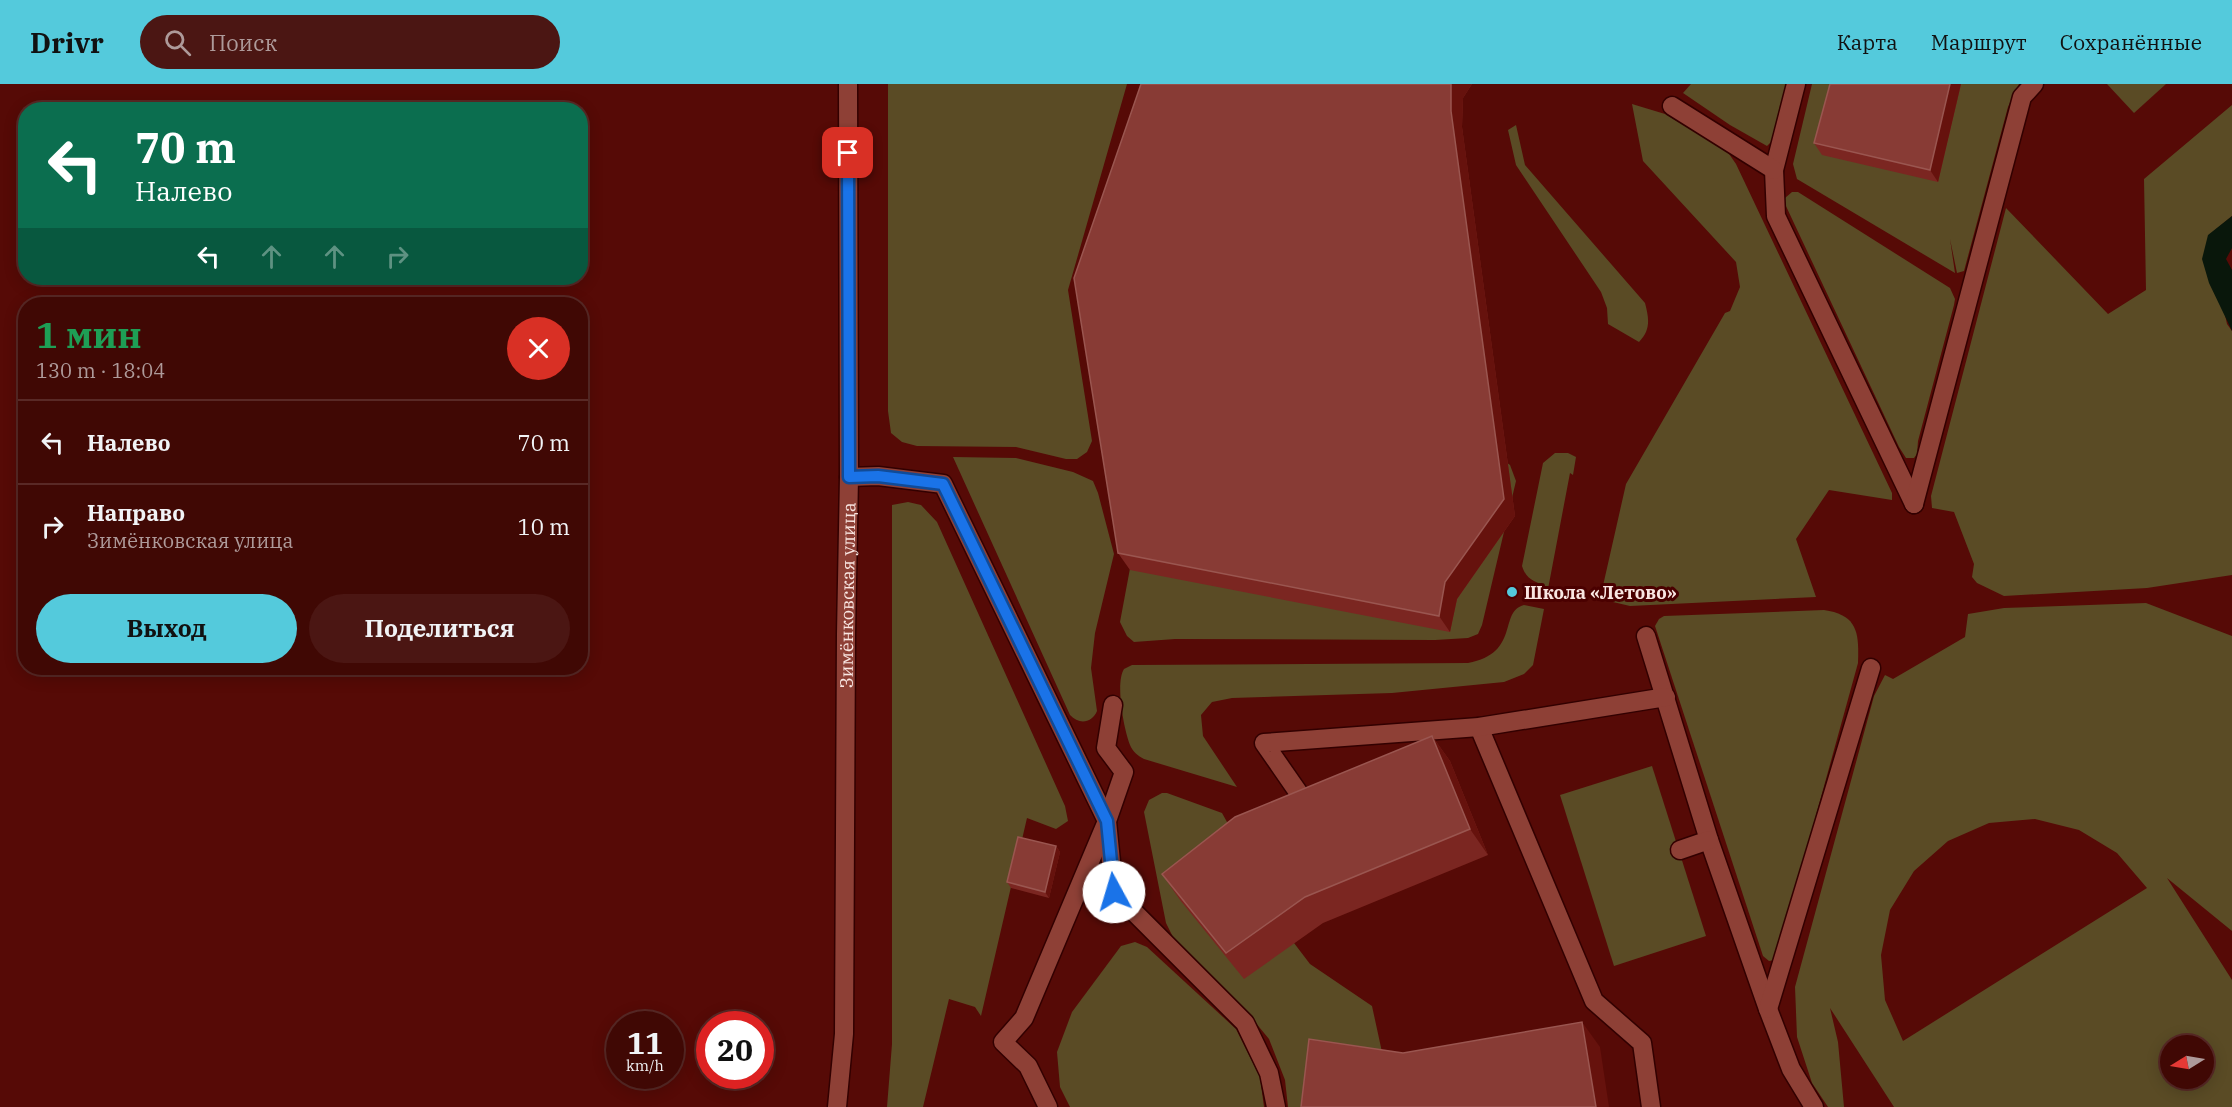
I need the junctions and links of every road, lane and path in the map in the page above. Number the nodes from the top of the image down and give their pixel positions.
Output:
1 (848, 84) edge
2 (1796, 84) edge
3 (2034, 84) edge
4 (1672, 106) dead end
5 (1774, 170) junction
6 (849, 477) junction
7 (1646, 636) dead end
8 (1871, 668) dead end
9 (1666, 698) junction
10 (1113, 705) dead end
11 (1479, 727) junction
12 (1298, 792) edge
13 (1107, 821) junction
14 (1709, 840) junction
15 (1680, 850) dead end
16 (1768, 1009) junction
17 (837, 1107) edge
18 (1048, 1107) edge
19 (1276, 1107) edge
20 (1651, 1107) edge
21 (1814, 1107) edge

1 - 6 street, Зимёнковская улица
2 - 5 street
3 - 5 street
4 - 5 street
6 - 13 street
6 - 17 street, Зимёнковская улица
7 - 9 street
8 - 16 street
9 - 11 street
9 - 14 street
10 - 13 street
11 - 12 street
11 - 20 street
13 - 18 street
13 - 19 street
14 - 15 street
14 - 16 street
16 - 21 street

